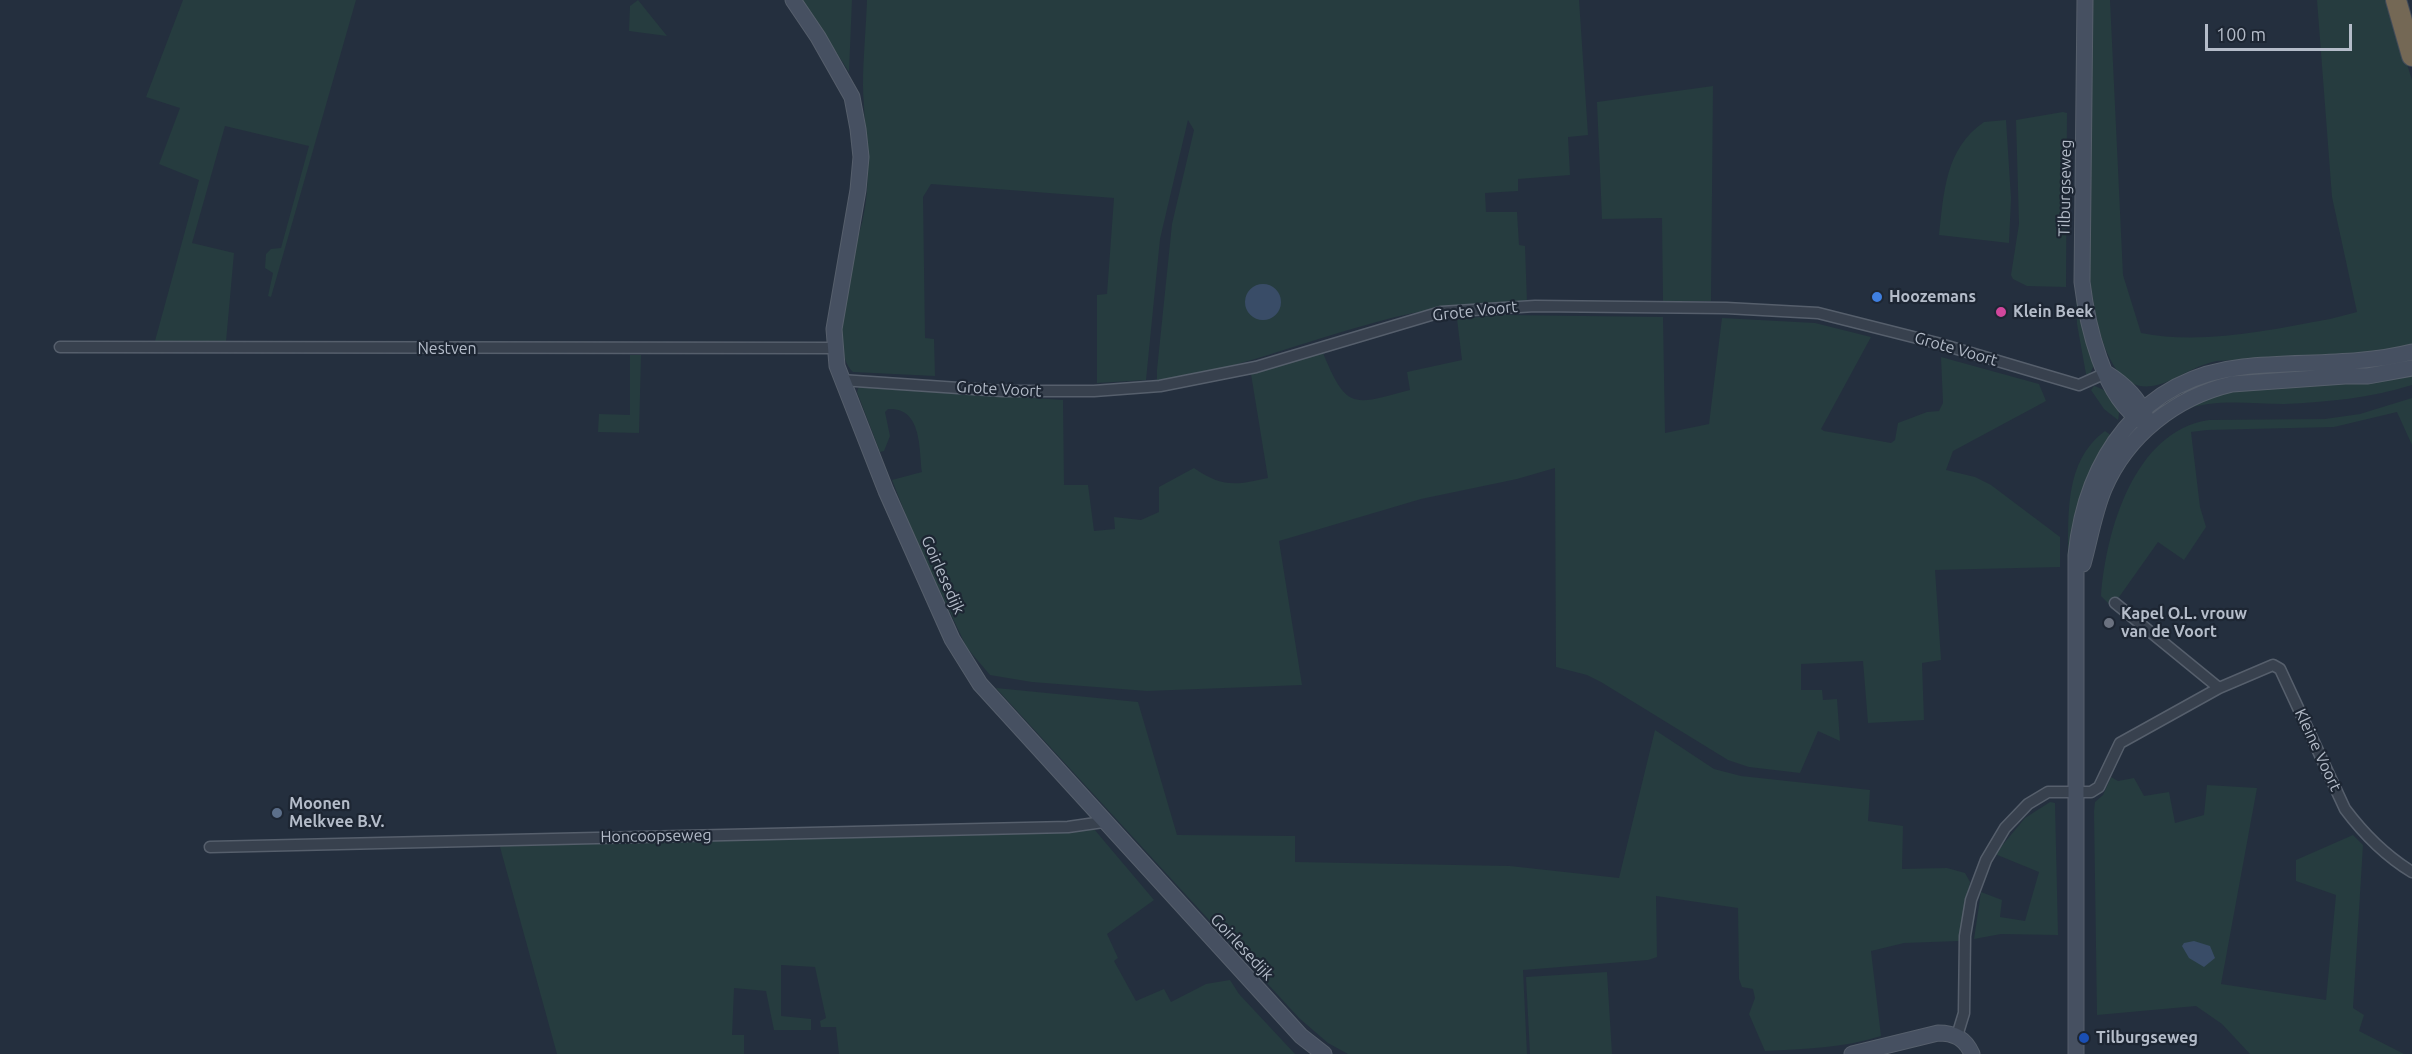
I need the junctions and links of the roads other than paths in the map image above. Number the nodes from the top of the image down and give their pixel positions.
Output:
1 (793, 0) edge
2 (2085, 0) edge
3 (2396, 0) edge
4 (2412, 56) edge
5 (60, 347) dead end
6 (834, 348) junction
7 (2412, 352) edge
8 (2412, 368) edge
9 (2106, 373) junction
10 (841, 380) junction
11 (2139, 413) junction
12 (2149, 426) junction
13 (2077, 590) junction
14 (2115, 603) dead end
15 (2219, 688) junction
16 (2075, 792) junction
17 (1103, 822) junction
18 (210, 847) dead end
19 (2412, 872) edge
20 (1957, 1036) junction
21 (1324, 1054) edge
22 (1852, 1054) edge
23 (1972, 1054) edge
24 (2076, 1054) edge

1 - 6 street, Goirlesedijk
2 - 9 street, Tilburgseweg
3 - 4 highway
5 - 6 street, Nestven
6 - 10 street, Goirlesedijk
7 - 11 street
8 - 12 street
9 - 10 street, Grote Voort
9 - 11 street
10 - 17 street, Goirlesedijk
11 - 12 street
11 - 13 street
12 - 13 street
13 - 16 street
14 - 15 street
15 - 16 street, Kleine Voort
15 - 19 street, Kleine Voort
16 - 20 street
16 - 24 street
17 - 18 street, Honcoopseweg
17 - 21 street, Goirlesedijk
20 - 22 street
20 - 23 street

